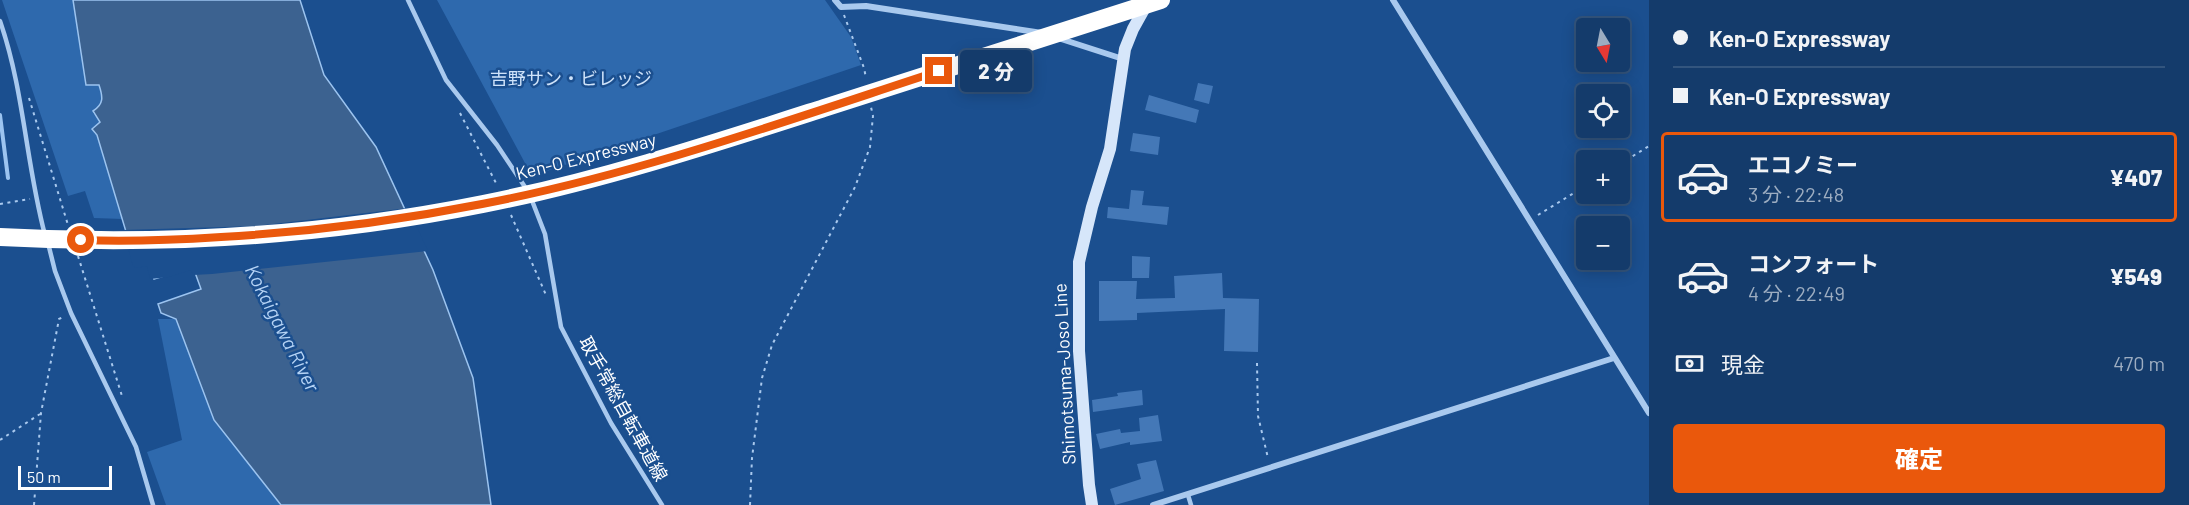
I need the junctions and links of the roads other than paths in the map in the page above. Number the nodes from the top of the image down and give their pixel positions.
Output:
1 (408, 0) edge
2 (835, 0) edge
3 (1149, 0) edge
4 (1161, 0) edge
5 (1392, 0) edge
6 (0, 21) edge
7 (0, 35) edge
8 (10, 49) junction
9 (1123, 59) junction
10 (0, 237) edge
11 (1614, 358) junction
12 (1649, 413) edge
13 (1188, 495) junction
14 (153, 505) edge
15 (662, 505) edge
16 (1092, 505) edge
17 (1153, 505) edge
18 (1191, 505) edge

1 - 15 lane, 取手常総自転車道線
2 - 9 street
3 - 9 main road, Shimotsuma-Joso Line
4 - 10 highway, Ken-O Expressway, bridge
5 - 11 street
6 - 8 lane
7 - 8 lane
8 - 14 lane
9 - 16 main road, Shimotsuma-Joso Line
11 - 12 street
11 - 13 street
13 - 17 street
13 - 18 lane

